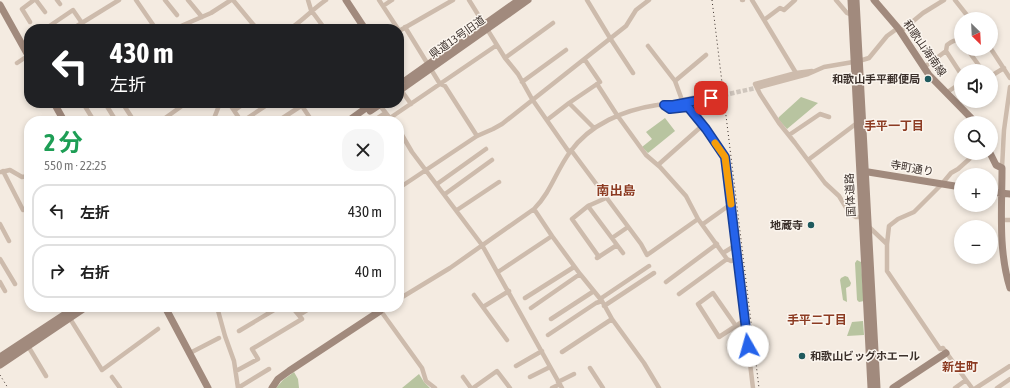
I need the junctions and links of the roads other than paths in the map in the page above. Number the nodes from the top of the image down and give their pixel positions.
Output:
1 (35, 0) edge
2 (119, 0) edge
3 (136, 0) edge
4 (165, 0) edge
5 (188, 0) edge
6 (232, 0) edge
7 (308, 0) edge
8 (326, 0) edge
9 (346, 0) edge
10 (379, 0) edge
11 (392, 0) edge
12 (453, 0) edge
13 (469, 0) edge
14 (519, 0) edge
15 (528, 0) edge
16 (587, 0) edge
17 (649, 0) edge
18 (752, 0) edge
19 (795, 0) edge
20 (836, 0) edge
21 (851, 0) edge
22 (856, 0) edge
23 (874, 0) edge
24 (944, 0) edge
25 (955, 0) edge
26 (0, 5) edge
27 (383, 6) junction
28 (311, 10) junction
29 (45, 12) dead end
30 (964, 12) edge
31 (177, 15) dead end
32 (852, 15) junction
33 (202, 17) junction
34 (764, 20) junction
35 (30, 22) dead end
36 (82, 23) joint
37 (552, 23) dead end
38 (52, 24) edge
39 (153, 24) edge
40 (186, 24) edge
41 (253, 24) edge
42 (297, 24) edge
43 (321, 24) edge
44 (362, 24) edge
45 (395, 24) edge
46 (486, 26) junction
47 (405, 28) joint
48 (899, 30) junction
49 (610, 38) junction
50 (954, 41) edge
51 (497, 45) junction
52 (648, 46) dead end
53 (24, 47) edge
54 (566, 50) dead end
55 (946, 51) junction
56 (706, 55) dead end
57 (996, 56) edge
58 (505, 58) junction
59 (24, 59) edge
60 (585, 60) junction
61 (857, 62) junction
62 (17, 63) dead end
63 (954, 64) edge
64 (429, 67) junction
65 (923, 68) junction
66 (1004, 68) junction
67 (816, 71) junction
68 (998, 72) edge
69 (633, 73) dead end
70 (796, 73) junction
71 (1010, 78) edge
72 (674, 81) junction
73 (522, 82) junction
74 (404, 84) edge
75 (440, 84) junction
76 (597, 84) junction
77 (760, 87) tunnel mouth
78 (1010, 87) edge
79 (954, 88) edge
80 (404, 93) edge
81 (946, 93) junction
82 (532, 99) junction
83 (682, 100) junction
84 (570, 103) junction
85 (411, 104) junction
86 (664, 105) junction
87 (179, 108) edge
88 (237, 108) edge
89 (262, 108) edge
90 (297, 108) edge
91 (370, 108) edge
92 (372, 108) edge
93 (382, 108) edge
94 (234, 110) joint
95 (385, 113) junction
96 (616, 115) junction
97 (168, 116) edge
98 (238, 116) edge
99 (250, 116) edge
100 (285, 116) edge
101 (356, 116) edge
102 (362, 116) edge
103 (380, 116) edge
104 (388, 116) edge
105 (396, 116) edge
106 (969, 116) edge
107 (829, 117) dead end
108 (547, 120) junction
109 (857, 123) junction
110 (703, 125) junction
111 (594, 128) junction
112 (477, 136) junction
113 (789, 136) junction
114 (404, 138) edge
115 (486, 149) dead end
116 (570, 151) junction
117 (492, 160) dead end
118 (808, 160) junction
119 (968, 160) edge
120 (994, 160) edge
121 (658, 165) junction
122 (1002, 168) junction
123 (426, 170) junction
124 (863, 171) junction
125 (1, 172) edge
126 (24, 177) edge
127 (499, 182) dead end
128 (437, 184) junction
129 (404, 185) edge
130 (941, 185) junction
131 (954, 186) edge
132 (445, 194) junction
133 (1006, 194) edge
134 (606, 198) junction
135 (731, 204) junction
136 (588, 206) junction
137 (534, 209) junction
138 (23, 210) dead end
139 (457, 210) junction
140 (862, 217) junction
141 (698, 219) junction
142 (1006, 220) edge
143 (0, 224) edge
144 (702, 224) junction
145 (866, 226) junction
146 (628, 227) junction
147 (552, 236) junction
148 (612, 238) junction
149 (9, 241) dead end
150 (717, 244) junction
151 (887, 244) junction
152 (482, 245) junction
153 (618, 245) junction
154 (736, 245) junction
155 (623, 252) dead end
156 (723, 253) junction
157 (737, 258) junction
158 (0, 259) edge
159 (727, 259) junction
160 (648, 266) dead end
161 (574, 267) junction
162 (498, 272) junction
163 (654, 273) dead end
164 (580, 274) junction
165 (0, 282) edge
166 (666, 282) dead end
167 (15, 284) dead end
168 (1010, 288) edge
169 (5, 291) dead end
170 (509, 291) junction
171 (594, 291) junction
172 (679, 294) dead end
173 (474, 295) dead end
174 (404, 296) edge
175 (525, 298) dead end
176 (602, 302) junction
177 (483, 307) junction
178 (531, 308) dead end
179 (72, 312) edge
180 (76, 312) edge
181 (168, 312) edge
182 (218, 312) edge
183 (271, 312) edge
184 (296, 312) edge
185 (305, 312) edge
186 (375, 312) edge
187 (384, 312) edge
188 (68, 316) junction
189 (299, 316) junction
190 (551, 319) dead end
191 (612, 319) junction
192 (745, 320) junction
193 (736, 326) junction
194 (158, 329) dead end
195 (239, 331) dead end
196 (548, 335) dead end
197 (219, 338) dead end
198 (507, 340) dead end
199 (28, 346) junction
200 (542, 351) junction
201 (562, 352) dead end
202 (946, 353) junction
203 (190, 354) junction
204 (1, 355) edge
205 (0, 365) edge
206 (516, 366) dead end
207 (550, 366) junction
208 (1010, 366) edge
209 (590, 368) dead end
210 (269, 369) dead end
211 (236, 371) junction
212 (574, 374) dead end
213 (46, 376) dead end
214 (112, 377) dead end
215 (463, 377) dead end
216 (530, 377) dead end
217 (1010, 379) edge
218 (966, 380) junction
219 (560, 384) edge
220 (120, 388) edge
221 (208, 388) edge
222 (272, 388) edge
223 (435, 388) edge
224 (472, 388) edge
225 (510, 388) edge
226 (552, 388) edge
227 (603, 388) edge
228 (659, 388) edge
229 (753, 388) edge
230 (871, 388) edge
231 (877, 388) edge
232 (893, 388) edge
233 (955, 388) edge
234 (972, 388) edge
235 (976, 388) edge
236 (997, 388) edge

1 - 29 street
1 - 35 street
2 - 36 street
3 - 39 street
4 - 31 street
5 - 33 street
6 - 33 street
6 - 41 street
7 - 28 street
8 - 28 street
9 - 44 street
10 - 27 street
11 - 27 street
12 - 47 street
13 - 46 street
14 - 46 street, 県道13号旧道
15 - 46 street, 県道13号旧道
16 - 49 street
17 - 49 street
18 - 34 street
19 - 34 street
20 - 32 street
21 - 32 street, 国体道路
22 - 61 street, 国体道路
23 - 48 street, 和歌山海南線
24 - 48 street
25 - 30 street
26 - 53 street
27 - 45 street
28 - 42 street
28 - 43 street
32 - 61 street, 国体道路
33 - 40 street
34 - 70 street
36 - 38 street
37 - 58 street
46 - 51 street
46 - 64 street, 県道13号旧道
47 - 64 street
48 - 61 street
48 - 65 street, 和歌山海南線
49 - 60 street
49 - 69 street
50 - 55 street
51 - 58 street
51 - 75 street
52 - 72 street
54 - 73 street
55 - 63 street
55 - 65 street
56 - 72 street
57 - 66 street
58 - 73 street
59 - 62 street
60 - 76 street
60 - 82 street
61 - 67 street
61 - 109 street, 国体道路
61 - 124 street, 国体道路
64 - 74 street, 県道13号旧道
64 - 75 street
65 - 81 street, 和歌山海南線
66 - 68 street
66 - 71 street
67 - 70 street
67 - 77 street
70 - 113 street
72 - 83 street
73 - 82 street
75 - 85 street
75 - 112 street
76 - 84 street
76 - 96 street
78 - 122 street
79 - 81 street
80 - 85 street
81 - 106 street, 和歌山海南線
82 - 108 street
82 - 112 street
83 - 86 street
83 - 86 street
84 - 108 street
84 - 111 street
85 - 105 street
86 - 96 street
86 - 110 street
87 - 97 street
88 - 94 street
89 - 99 street
90 - 100 street
91 - 101 street
92 - 102 street
93 - 95 street
94 - 98 street
95 - 103 street
95 - 104 street
96 - 111 street
96 - 121 street
107 - 113 street
108 - 116 street
109 - 118 street
109 - 124 street, 国体道路
110 - 121 street
110 - 135 street
111 - 116 street
112 - 123 street
113 - 118 street
114 - 123 street
115 - 128 street
116 - 134 street
116 - 137 street
117 - 132 street
118 - 140 street
119 - 130 street
120 - 122 street
121 - 141 street
122 - 133 street
123 - 128 street
123 - 129 street
124 - 130 street, 寺町通り
124 - 140 street, 国体道路
124 - 145 street, 国体道路
125 - 126 street
125 - 138 street
127 - 139 street
128 - 132 street
130 - 131 street, 寺町通り
130 - 151 street
132 - 139 street
133 - 142 street
134 - 136 street
134 - 146 street
135 - 144 street
135 - 154 street
136 - 148 street
136 - 153 street
137 - 147 street
137 - 152 street
139 - 152 street
140 - 145 street, 国体道路
141 - 144 street
141 - 146 street
142 - 168 street
143 - 149 street
144 - 150 street
145 - 151 street
145 - 230 street, 国体道路
145 - 231 street, 国体道路
146 - 148 street
147 - 161 street
147 - 162 street
148 - 153 street
150 - 156 street
150 - 166 street
151 - 202 street
152 - 162 street
152 - 174 street
153 - 155 street
154 - 156 street
154 - 157 street
156 - 159 street
157 - 159 street
157 - 192 street
158 - 167 street
159 - 172 street
160 - 176 street
161 - 164 street
161 - 175 street
162 - 170 street
163 - 176 street
164 - 171 street
164 - 178 street
165 - 169 street
170 - 177 street
170 - 200 street
171 - 176 street
171 - 190 street
173 - 177 street
176 - 191 street
176 - 196 street
177 - 198 street
179 - 188 street
180 - 188 street
181 - 203 street
182 - 211 street
183 - 195 street
184 - 189 street
185 - 189 street
186 - 222 street
187 - 223 street
188 - 194 street
188 - 199 street
188 - 204 street
189 - 211 street
191 - 201 street
191 - 228 street
192 - 193 street
192 - 229 street
193 - 193 street
197 - 203 street
199 - 205 street
199 - 213 street
200 - 206 street
200 - 207 street
202 - 218 street
202 - 232 street
203 - 221 street
207 - 216 street
207 - 219 street
208 - 235 street
209 - 227 street
210 - 211 street
212 - 219 street
214 - 220 street
215 - 224 street
217 - 236 street
218 - 233 street
218 - 234 street
219 - 226 street
224 - 225 street

